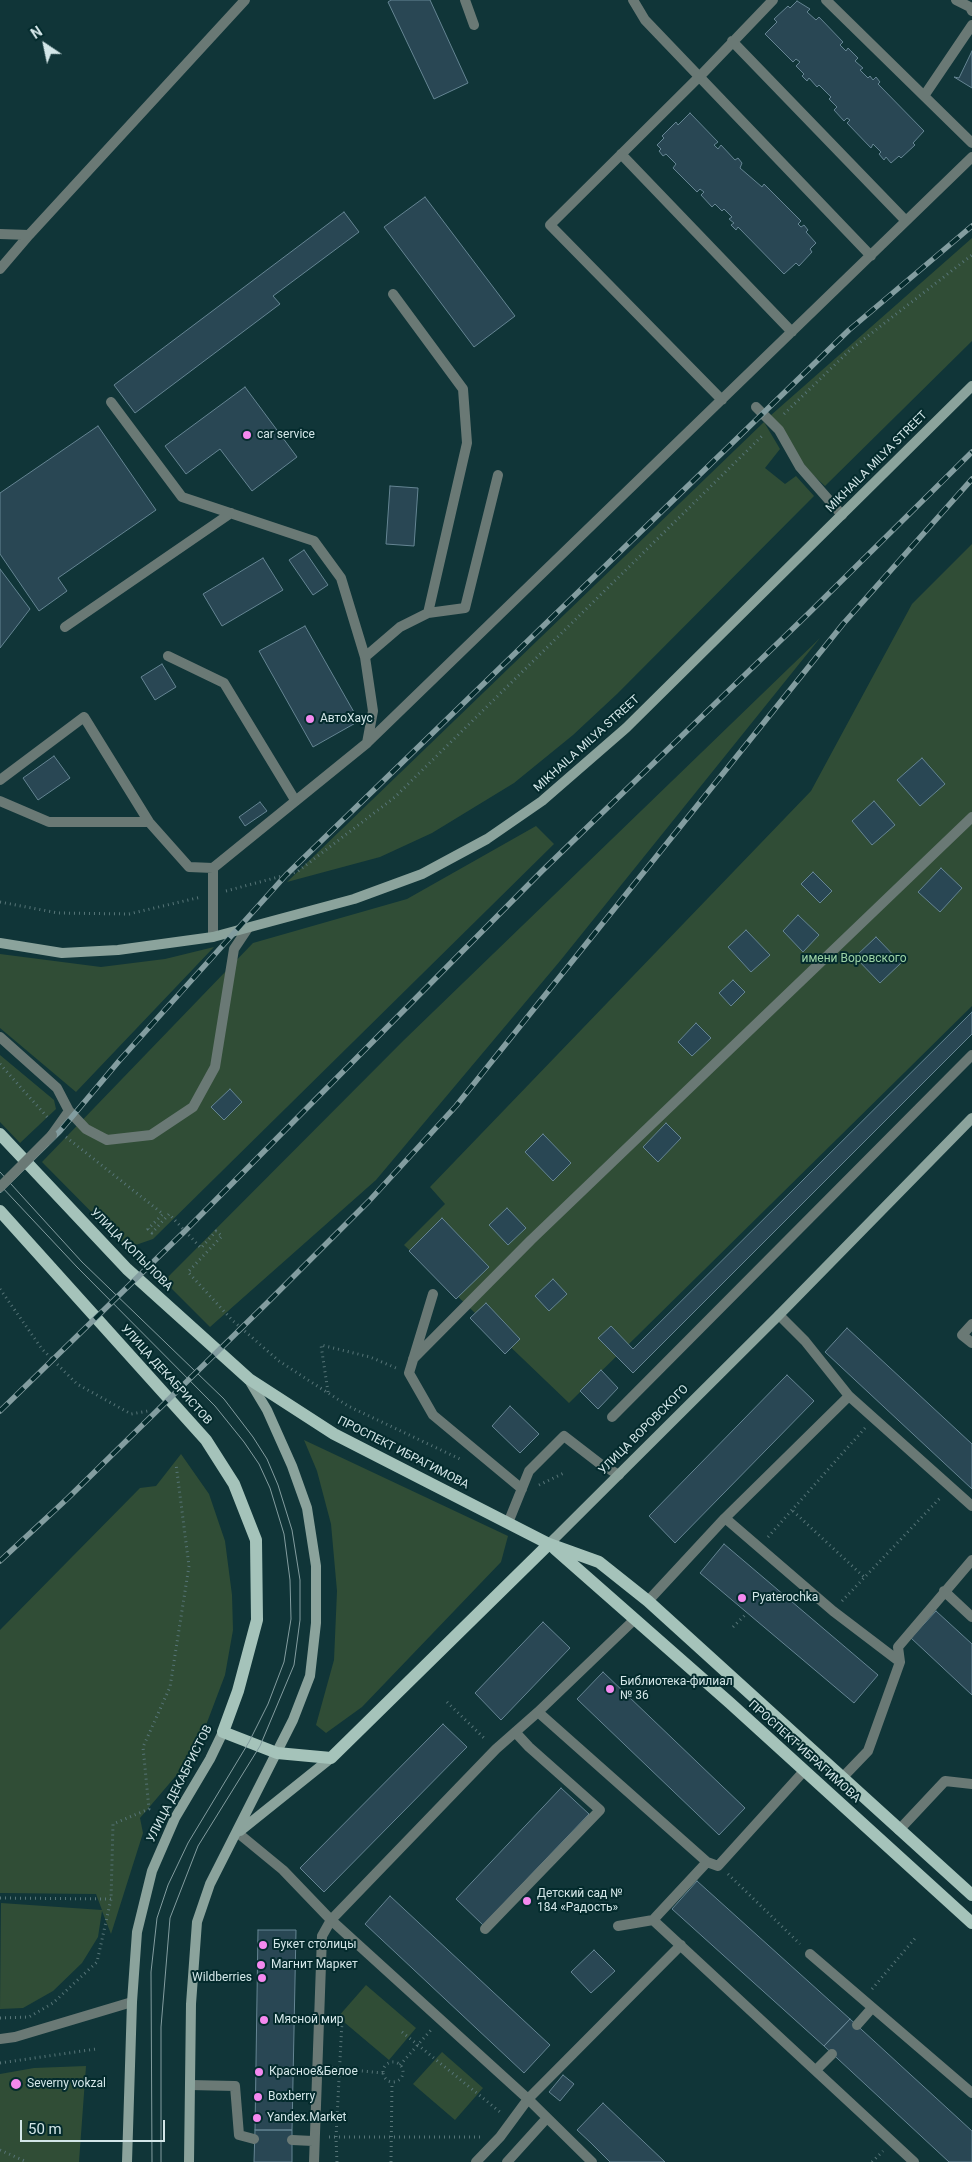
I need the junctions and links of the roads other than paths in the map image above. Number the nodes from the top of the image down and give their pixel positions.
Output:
1 (245, 0) edge
2 (465, 0) edge
3 (633, 0) edge
4 (773, 0) edge
5 (826, 0) edge
6 (956, 0) edge
7 (972, 11) edge
8 (474, 25) dead end
9 (972, 25) edge
10 (732, 41) junction
11 (699, 77) junction
12 (924, 96) junction
13 (972, 143) edge
14 (621, 154) junction
15 (972, 157) edge
16 (906, 221) junction
17 (0, 234) edge
18 (29, 235) junction
19 (871, 256) junction
20 (0, 269) edge
21 (393, 294) dead end
22 (792, 332) junction
23 (972, 386) edge
24 (722, 400) junction
25 (111, 402) dead end
26 (756, 407) dead end
27 (498, 475) dead end
28 (231, 514) junction
29 (842, 515) junction
30 (428, 613) junction
31 (65, 627) dead end
32 (168, 656) dead end
33 (366, 657) junction
34 (367, 743) junction
35 (0, 780) edge
36 (295, 800) junction
37 (0, 801) edge
38 (972, 817) edge
39 (149, 822) junction
40 (213, 868) junction
41 (248, 928) junction
42 (213, 937) junction
43 (0, 944) edge
44 (0, 1037) edge
45 (972, 1055) edge
46 (70, 1111) junction
47 (972, 1118) edge
48 (0, 1134) edge
49 (0, 1187) edge
50 (0, 1211) edge
51 (433, 1294) dead end
52 (779, 1315) junction
53 (972, 1324) edge
54 (972, 1343) edge
55 (413, 1359) junction
56 (249, 1379) junction
57 (849, 1396) junction
58 (612, 1417) dead end
59 (618, 1474) junction
60 (522, 1488) junction
61 (972, 1506) edge
62 (726, 1518) junction
63 (508, 1523) junction
64 (549, 1544) junction
65 (972, 1560) edge
66 (944, 1590) junction
67 (648, 1601) junction
68 (972, 1617) edge
69 (635, 1619) junction
70 (900, 1662) junction
71 (538, 1712) junction
72 (223, 1732) junction
73 (516, 1733) junction
74 (277, 1753) junction
75 (331, 1758) junction
76 (804, 1771) junction
77 (843, 1777) junction
78 (972, 1784) edge
79 (900, 1830) junction
80 (238, 1833) junction
81 (707, 1862) junction
82 (972, 1895) edge
83 (331, 1920) junction
84 (653, 1920) junction
85 (972, 1923) edge
86 (618, 1926) dead end
87 (485, 1929) dead end
88 (681, 1945) junction
89 (810, 1954) road end
90 (132, 2002) junction
91 (872, 2008) junction
92 (857, 2025) dead end
93 (0, 2039) edge
94 (832, 2054) dead end
95 (816, 2070) junction
96 (190, 2084) junction
97 (972, 2093) edge
98 (528, 2099) junction
99 (546, 2119) junction
100 (313, 2138) junction
101 (254, 2139) dead end
102 (292, 2140) dead end
103 (127, 2162) edge
104 (189, 2162) edge
105 (314, 2162) edge
106 (476, 2162) edge
107 (507, 2162) edge
108 (592, 2162) edge
109 (914, 2162) edge

1 - 18 street
2 - 8 street
3 - 11 street
4 - 10 street
5 - 12 street
6 - 7 street
9 - 12 street
10 - 11 street
10 - 16 street
11 - 14 street
11 - 19 street
12 - 13 street
14 - 22 street
14 - 24 street
15 - 16 street
16 - 19 street
17 - 18 street
18 - 20 street
19 - 22 street
21 - 30 street
22 - 24 street
23 - 29 main road, MIKHAILA MILYA STREET
24 - 34 street
25 - 28 street
26 - 29 street
27 - 30 street
28 - 31 street
28 - 33 street
29 - 41 main road, MIKHAILA MILYA STREET
30 - 33 street
32 - 36 street
33 - 34 street
34 - 36 street
35 - 39 street
36 - 40 street
37 - 39 street
38 - 55 street
39 - 40 street
40 - 42 street
41 - 42 main road, MIKHAILA MILYA STREET
41 - 46 street
42 - 43 main road, MIKHAILA MILYA STREET
44 - 46 street
45 - 58 street
46 - 49 street, bridge
47 - 52 main road, УЛИЦА ВОРОВСКОГО
48 - 56 main road, УЛИЦА КОПЫЛОВА
50 - 72 main road, УЛИЦА ДЕКАБРИСТОВ
51 - 55 street
52 - 57 street
52 - 59 main road, УЛИЦА ВОРОВСКОГО
53 - 54 street
55 - 60 street
56 - 63 main road, ПРОСПЕКТ ИБРАГИМОВА
56 - 74 main road
57 - 61 street
57 - 62 street
59 - 60 street
59 - 64 main road, УЛИЦА ВОРОВСКОГО
60 - 63 street
62 - 67 street
62 - 70 street
63 - 64 main road, ПРОСПЕКТ ИБРАГИМОВА
64 - 67 main road, ПРОСПЕКТ ИБРАГИМОВА
64 - 69 main road, ПРОСПЕКТ ИБРАГИМОВА
64 - 75 main road, УЛИЦА ВОРОВСКОГО
65 - 66 street
66 - 68 street
66 - 70 street
67 - 77 main road, ПРОСПЕКТ ИБРАГИМОВА
69 - 71 street
69 - 76 main road, ПРОСПЕКТ ИБРАГИМОВА
70 - 77 street
71 - 73 street
71 - 81 street
72 - 74 main road
72 - 90 main road, УЛИЦА ДЕКАБРИСТОВ
73 - 83 street
73 - 87 street
74 - 75 main road
74 - 80 main road
75 - 80 main road, УЛИЦА ВОРОВСКОГО
76 - 81 street
76 - 85 main road, ПРОСПЕКТ ИБРАГИМОВА
77 - 79 main road, ПРОСПЕКТ ИБРАГИМОВА
78 - 79 street
79 - 82 main road, ПРОСПЕКТ ИБРАГИМОВА
80 - 83 street
80 - 96 main road
81 - 84 street
83 - 98 street
83 - 100 street
84 - 86 street
84 - 88 street
88 - 95 street
88 - 98 street
89 - 91 street
90 - 93 street
90 - 103 main road, УЛИЦА ДЕКАБРИСТОВ
91 - 92 street
91 - 97 street
94 - 95 street
95 - 109 street
96 - 101 street
96 - 104 main road
98 - 99 street
98 - 106 street
99 - 107 street
99 - 108 street
100 - 102 street
100 - 105 street

